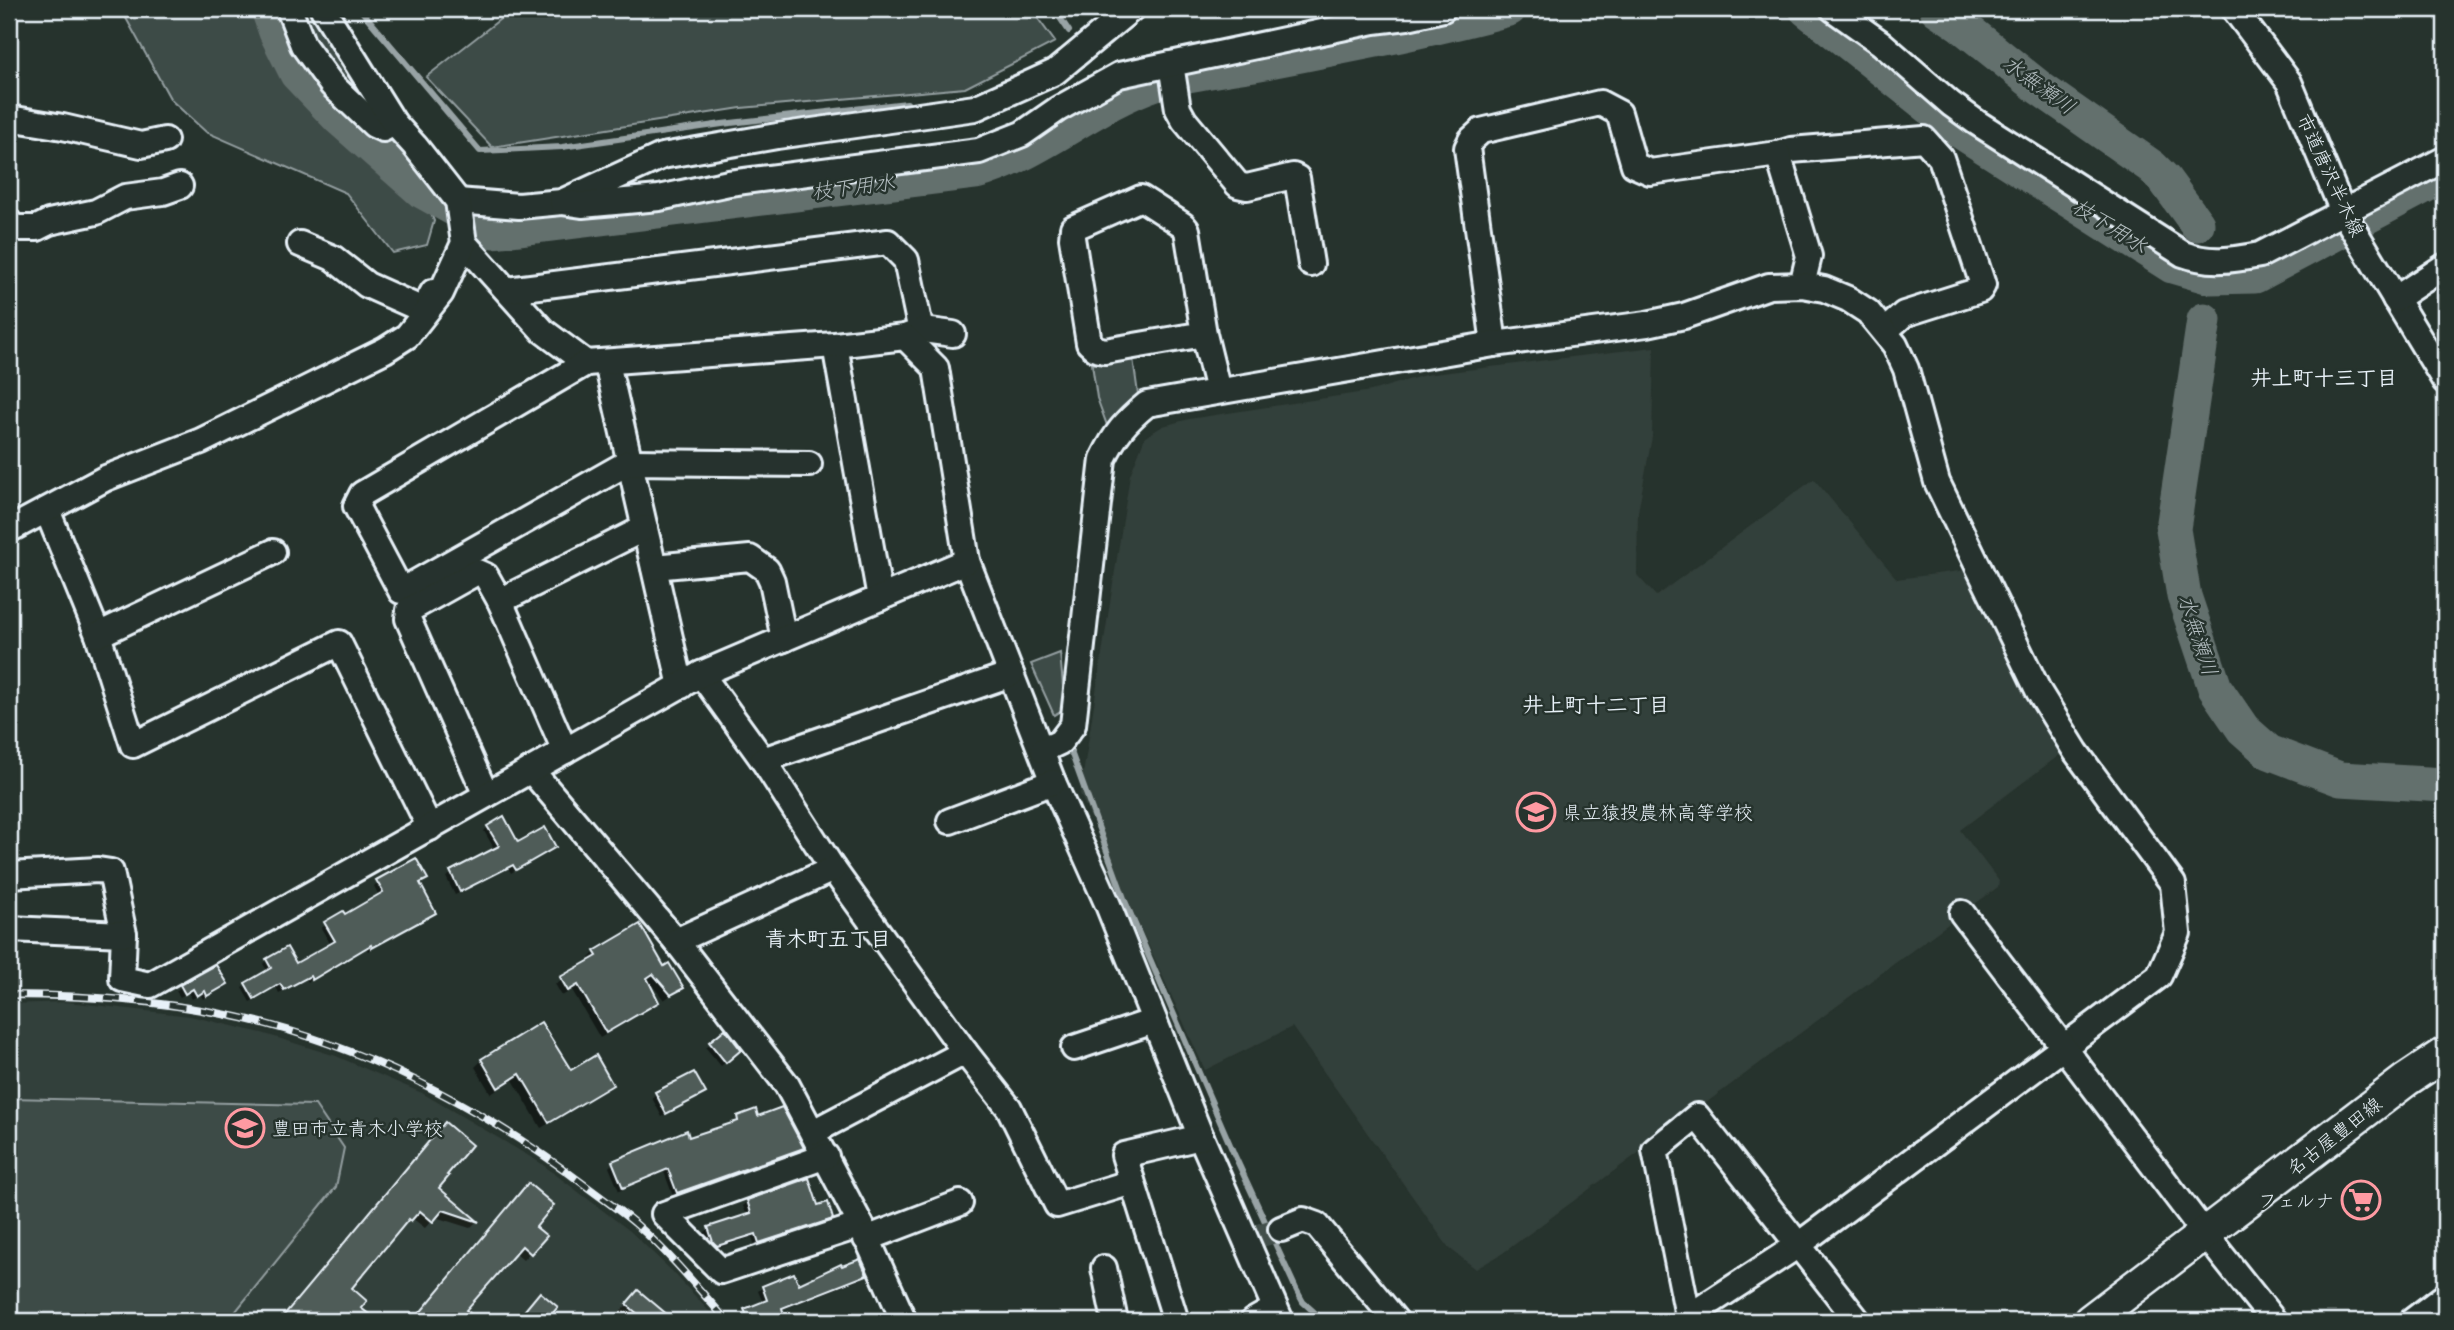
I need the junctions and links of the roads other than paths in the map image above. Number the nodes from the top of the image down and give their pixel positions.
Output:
1 (289, 9) edge
2 (323, 9) edge
3 (1131, 9) edge
4 (1443, 9) edge
5 (1833, 9) edge
6 (2234, 9) edge
7 (1172, 73) junction
8 (9, 118) edge
9 (394, 123) junction
10 (165, 140) dead end
11 (1778, 154) junction
12 (2445, 159) edge
13 (180, 186) dead end
14 (458, 201) junction
15 (562, 202) junction
16 (9, 222) edge
17 (2350, 222) junction
18 (464, 243) junction
19 (300, 244) dead end
20 (1311, 264) dead end
21 (2445, 266) edge
22 (1802, 285) junction
23 (507, 290) junction
24 (442, 293) junction
25 (2395, 299) junction
26 (1885, 331) junction
27 (914, 334) junction
28 (953, 334) dead end
29 (1204, 334) junction
30 (1494, 344) junction
31 (835, 345) junction
32 (596, 363) junction
33 (2445, 381) edge
34 (1218, 391) junction
35 (629, 462) junction
36 (809, 464) dead end
37 (47, 510) junction
38 (645, 528) junction
39 (9, 530) edge
40 (272, 552) dead end
41 (967, 561) junction
42 (654, 567) junction
43 (880, 597) junction
44 (500, 601) junction
45 (98, 635) junction
46 (784, 639) junction
47 (1011, 674) junction
48 (691, 680) junction
49 (1042, 750) junction
50 (565, 751) junction
51 (763, 760) junction
52 (531, 770) junction
53 (1053, 782) junction
54 (486, 795) junction
55 (950, 821) dead end
56 (429, 828) junction
57 (833, 869) junction
58 (9, 875) edge
59 (1962, 913) dead end
60 (9, 929) edge
61 (124, 934) junction
62 (676, 941) junction
63 (1154, 1021) junction
64 (2064, 1047) junction
65 (1074, 1048) dead end
66 (965, 1052) junction
67 (2445, 1054) edge
68 (813, 1132) junction
69 (1201, 1136) junction
70 (827, 1156) junction
71 (1132, 1182) junction
72 (960, 1203) dead end
73 (864, 1232) junction
74 (2205, 1234) junction
75 (1261, 1235) junction
76 (1797, 1246) junction
77 (1104, 1268) dead end
78 (2445, 1296) edge
79 (1270, 1317) edge
80 (1689, 1319) edge
81 (904, 1321) edge
82 (1115, 1321) edge
83 (1176, 1321) edge
84 (1396, 1321) edge
85 (1858, 1321) edge
86 (2090, 1321) edge
87 (2274, 1321) edge
88 (2412, 1321) edge

1 - 9 street
2 - 9 street
3 - 15 street
4 - 7 street
5 - 17 street
6 - 17 street, 市道唐沢半木線
7 - 15 street
7 - 20 street
8 - 10 street
9 - 14 street
11 - 22 street
11 - 26 street
11 - 30 street
12 - 17 street
13 - 16 street
14 - 15 street
14 - 18 street
17 - 25 street, 市道唐沢半木線
18 - 23 street
18 - 24 street
19 - 24 street
21 - 25 street
22 - 26 street
22 - 30 street
23 - 27 street
23 - 32 street
24 - 37 street
25 - 33 street, 市道唐沢半木線
26 - 64 street
27 - 28 street
27 - 31 street
27 - 41 street
29 - 29 street
29 - 34 street
30 - 34 street
31 - 32 street
31 - 43 street
32 - 35 street
32 - 35 street
34 - 49 street
35 - 36 street
35 - 38 street
37 - 39 street
37 - 45 street
38 - 42 street
38 - 44 street
40 - 45 street
41 - 43 street
41 - 47 street
42 - 46 street
42 - 48 street
43 - 46 street
44 - 50 street
44 - 54 street
45 - 56 street
46 - 48 street
47 - 49 street
47 - 51 street
48 - 50 street
48 - 51 street
49 - 53 street
50 - 52 street
51 - 57 street
52 - 54 street
52 - 62 street
53 - 55 street
53 - 63 street
54 - 56 street
56 - 61 street
57 - 62 street
57 - 66 street
58 - 61 street
59 - 64 street
60 - 61 street
62 - 68 street
63 - 65 street
63 - 69 street
64 - 74 street
64 - 76 street
66 - 68 street
66 - 71 street
67 - 74 main road, 名古屋豊田線
68 - 70 street
69 - 71 street
69 - 75 street
70 - 73 street
70 - 73 street
71 - 83 street
72 - 73 street
73 - 81 street
74 - 86 main road, 名古屋豊田線
74 - 87 street
75 - 79 street
75 - 84 street
76 - 80 street
76 - 80 street
76 - 85 street
77 - 82 street
78 - 88 street

